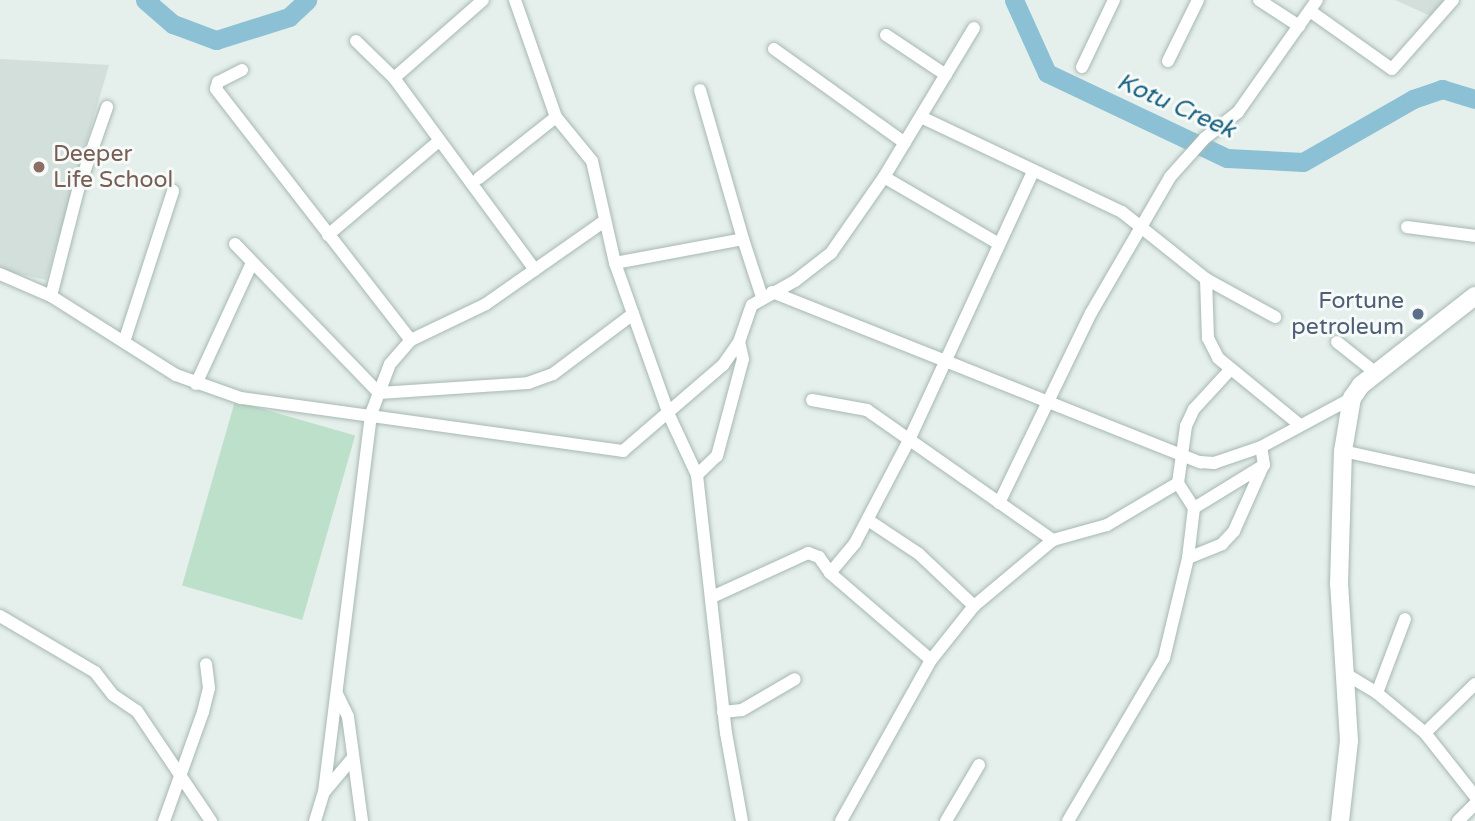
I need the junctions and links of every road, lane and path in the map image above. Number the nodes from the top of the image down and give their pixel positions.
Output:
1 (483, 0) edge
2 (515, 0) edge
3 (1115, 0) edge
4 (1198, 0) edge
5 (1259, 0) edge
6 (1453, 0) edge
7 (1313, 5) edge
8 (1299, 26) junction
9 (974, 28) dead end
10 (886, 35) dead end
11 (356, 41) dead end
12 (774, 49) dead end
13 (1168, 61) dead end
14 (1082, 67) dead end
15 (242, 70) dead end
16 (946, 75) junction
17 (394, 78) junction
18 (700, 90) dead end
19 (107, 107) dead end
20 (556, 117) junction
21 (921, 117) junction
22 (439, 141) junction
23 (905, 143) junction
24 (1032, 172) junction
25 (884, 177) junction
26 (479, 178) dead end
27 (173, 191) dead end
28 (603, 222) junction
29 (1141, 227) junction
30 (1407, 228) dead end
31 (328, 235) junction
32 (1475, 236) edge
33 (743, 239) junction
34 (235, 243) dead end
35 (999, 244) junction
36 (252, 262) junction
37 (615, 263) junction
38 (535, 270) junction
39 (0, 274) edge
40 (1206, 279) junction
41 (767, 294) junction
42 (51, 296) junction
43 (1475, 296) edge
44 (633, 314) junction
45 (1275, 317) dead end
46 (411, 340) junction
47 (124, 342) junction
48 (738, 342) junction
49 (1337, 342) dead end
50 (946, 359) junction
51 (1230, 370) junction
52 (1376, 373) junction
53 (196, 384) junction
54 (379, 393) junction
55 (1352, 398) junction
56 (812, 400) dead end
57 (1051, 400) junction
58 (371, 414) junction
59 (669, 415) junction
60 (1300, 425) junction
61 (909, 440) junction
62 (1261, 447) junction
63 (1343, 451) junction
64 (1183, 456) junction
65 (1264, 465) junction
66 (697, 475) junction
67 (1475, 480) edge
68 (1178, 483) junction
69 (999, 503) junction
70 (1195, 508) junction
71 (868, 520) junction
72 (1053, 540) junction
73 (1188, 558) junction
74 (830, 573) junction
75 (712, 597) junction
76 (974, 606) junction
77 (0, 616) edge
78 (1405, 619) dead end
79 (931, 660) junction
80 (205, 664) dead end
81 (1344, 673) junction
82 (795, 679) dead end
83 (1475, 684) edge
84 (1377, 693) junction
85 (337, 694) junction
86 (723, 712) junction
87 (1425, 733) junction
88 (352, 759) junction
89 (979, 765) dead end
90 (180, 778) junction
91 (324, 792) junction
92 (1475, 796) edge
93 (1475, 804) edge
94 (164, 821) edge
95 (211, 821) edge
96 (315, 821) edge
97 (362, 821) edge
98 (741, 821) edge
99 (841, 821) edge
100 (946, 821) edge
101 (1068, 821) edge
102 (1340, 821) edge
103 (1458, 821) edge

1 - 17 street
2 - 20 street
3 - 14 street
4 - 13 street
5 - 8 street
6 - 7 street
7 - 8 street
8 - 29 street
9 - 16 street
10 - 16 street
11 - 17 street
12 - 23 street
15 - 31 street
16 - 21 street
17 - 22 street
18 - 33 street
19 - 42 street
20 - 26 street
20 - 28 street
21 - 23 street
21 - 24 street
22 - 31 street
22 - 38 street
23 - 25 street
24 - 29 street
24 - 35 street
25 - 35 street
25 - 41 street
27 - 47 street
28 - 37 street
28 - 38 street
29 - 40 street
29 - 57 street
30 - 32 street
31 - 46 street
33 - 37 street
33 - 41 street
34 - 36 street
35 - 50 street
36 - 53 street
36 - 54 street
37 - 44 street
38 - 46 street
39 - 42 street
40 - 45 street
40 - 51 street
41 - 48 street
41 - 50 street
42 - 47 street
43 - 52 street
44 - 54 street
44 - 59 street
46 - 54 street
47 - 53 street
48 - 59 street
48 - 66 street
49 - 52 street
50 - 57 street
50 - 61 street
51 - 60 street
51 - 64 street
52 - 55 street
53 - 58 street
54 - 58 street
55 - 60 street
55 - 63 street
56 - 61 street
57 - 64 street
57 - 69 street
58 - 59 street
58 - 85 street
59 - 66 street
60 - 62 street
61 - 69 street
61 - 71 street
62 - 64 street
62 - 65 street
63 - 67 street
63 - 81 street
64 - 68 street
65 - 70 street
65 - 73 street
66 - 75 street
68 - 70 street
68 - 72 street
69 - 72 street
70 - 73 street
71 - 74 street
71 - 76 street
72 - 76 street
73 - 101 street
74 - 75 street
74 - 79 street
75 - 86 street
76 - 79 street
77 - 90 street
78 - 84 street
79 - 99 street
80 - 90 street
81 - 84 street
81 - 102 street
82 - 86 street
83 - 87 street
84 - 87 street
85 - 88 street
85 - 91 street
86 - 98 street
87 - 92 street
88 - 91 street
88 - 97 street
89 - 100 street
90 - 94 street
90 - 95 street
91 - 96 street
93 - 103 street

